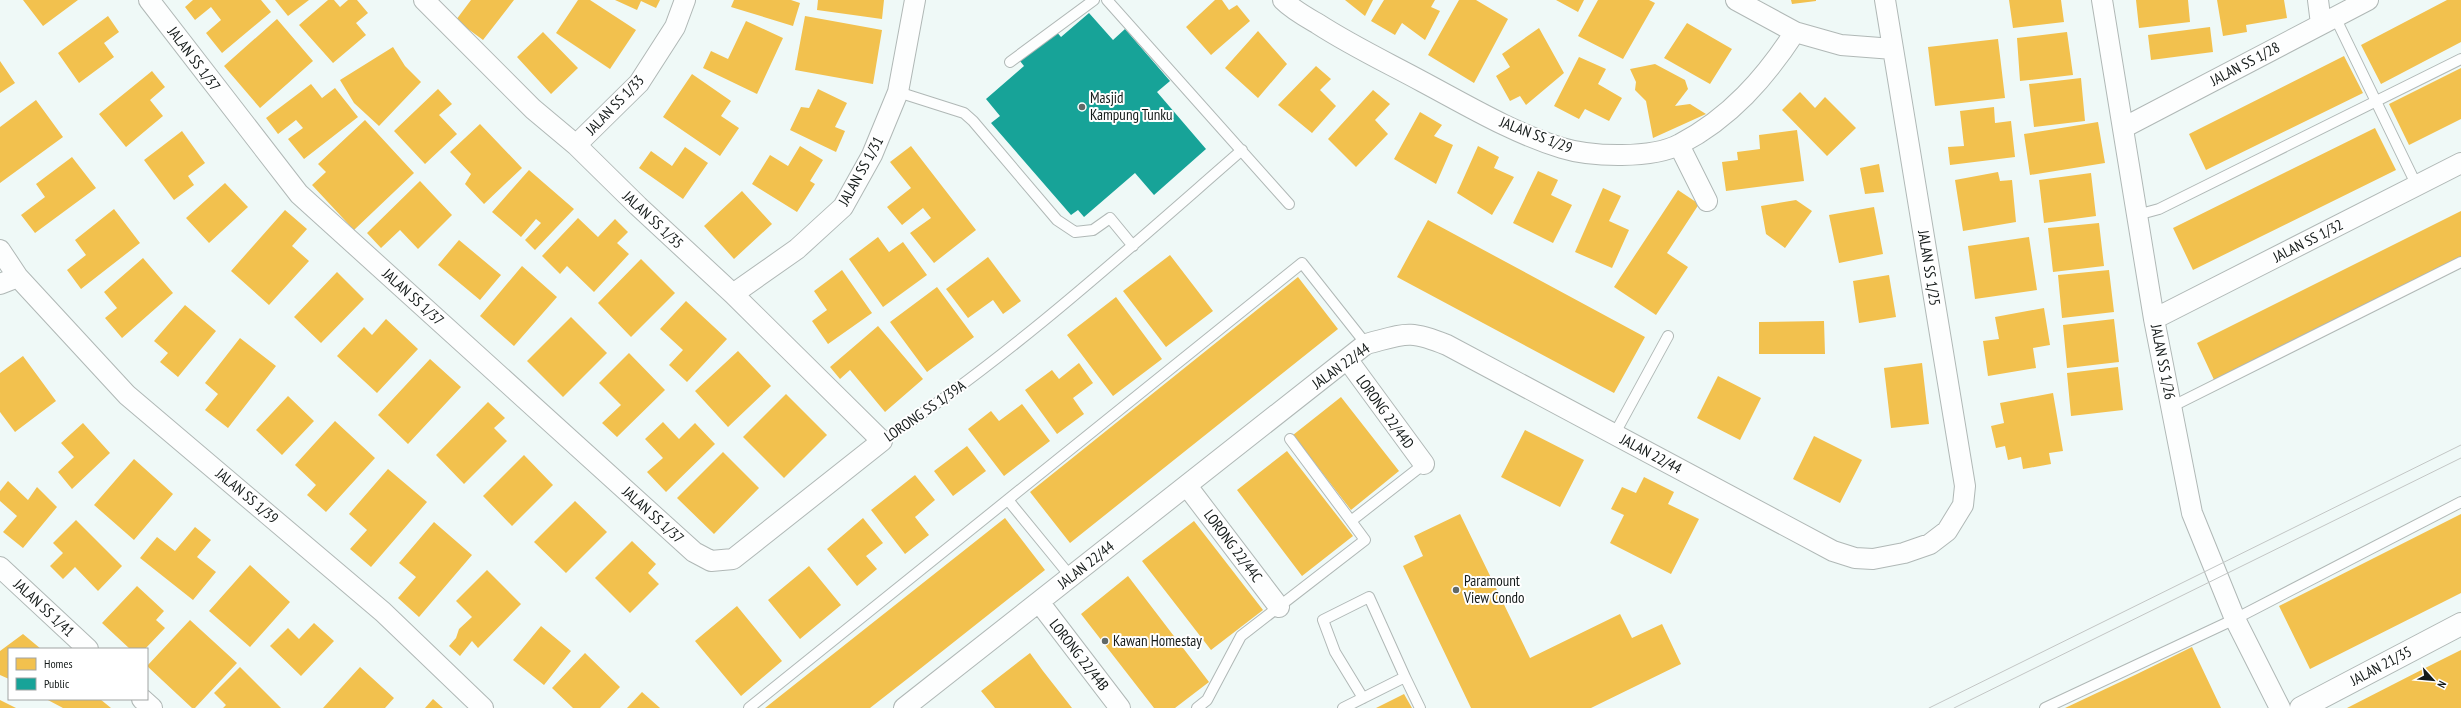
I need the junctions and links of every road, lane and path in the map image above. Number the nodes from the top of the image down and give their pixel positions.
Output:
1 (149, 0) edge
2 (424, 0) edge
3 (685, 0) edge
4 (915, 0) edge
5 (1094, 0) edge
6 (1107, 0) edge
7 (1283, 0) edge
8 (1736, 0) edge
9 (1885, 0) edge
10 (2102, 0) edge
11 (2318, 0) edge
12 (2368, 0) edge
13 (2328, 20) junction
14 (1795, 32) junction
15 (1893, 48) junction
16 (2461, 59) edge
17 (1010, 62) dead end
18 (898, 92) junction
19 (2377, 103) junction
20 (2123, 128) junction
21 (576, 145) junction
22 (1680, 145) junction
23 (1242, 150) junction
24 (2461, 164) edge
25 (2417, 186) junction
26 (1707, 201) dead end
27 (1289, 204) dead end
28 (2137, 215) junction
29 (1133, 246) junction
30 (0, 250) edge
31 (2461, 262) edge
32 (9, 280) edge
33 (733, 294) junction
34 (2154, 320) junction
35 (1668, 336) dead end
36 (1366, 344) junction
37 (1347, 359) junction
38 (2171, 407) junction
39 (1614, 435) junction
40 (1290, 439) dead end
41 (882, 441) junction
42 (1424, 464) joint
43 (1186, 486) junction
44 (1008, 500) junction
45 (2461, 502) edge
46 (1351, 520) junction
47 (1947, 531) joint
48 (711, 561) joint
49 (0, 567) edge
50 (1071, 577) junction
51 (1039, 602) junction
52 (1279, 607) junction
53 (2235, 619) junction
54 (2461, 624) edge
55 (87, 648) edge
56 (1405, 677) junction
57 (1362, 698) junction
58 (143, 700) edge
59 (152, 708) edge
60 (483, 708) edge
61 (749, 708) edge
62 (904, 708) edge
63 (1120, 708) edge
64 (1197, 708) edge
65 (1342, 708) edge
66 (1420, 708) edge
67 (2045, 708) edge
68 (2280, 708) edge
69 (2301, 708) edge

1 - 48 street, JALAN SS 1/37
2 - 21 street, JALAN SS 1/35
3 - 21 street, JALAN SS 1/33
4 - 18 street, JALAN SS 1/31
5 - 17 lane
6 - 23 lane
7 - 22 street, JALAN SS 1/29
8 - 14 street
9 - 15 street, JALAN SS 1/25
10 - 20 street, JALAN SS 1/26
11 - 13 street
12 - 13 street, JALAN SS 1/28
13 - 19 lane
13 - 20 street, JALAN SS 1/28
14 - 15 street
14 - 22 street, JALAN SS 1/29
15 - 47 street, JALAN SS 1/25
16 - 19 lane
18 - 29 lane
18 - 33 street, JALAN SS 1/31
19 - 25 lane
19 - 28 lane
20 - 28 street, JALAN SS 1/26
21 - 33 street, JALAN SS 1/35
22 - 26 street
23 - 27 lane
23 - 29 lane, LORONG SS 1/39A
24 - 25 street, JALAN SS 1/32
25 - 34 street, JALAN SS 1/32
28 - 34 street, JALAN SS 1/26
29 - 41 lane, LORONG SS 1/39A
30 - 32 street, JALAN SS 1/39
31 - 38 lane
32 - 60 street, JALAN SS 1/39
33 - 41 street, JALAN SS 1/35
34 - 38 street, JALAN SS 1/26
35 - 39 lane
36 - 37 street, JALAN 22/44
36 - 39 street, JALAN 22/44
36 - 44 lane
37 - 42 street, LORONG 22/44D
37 - 43 street, JALAN 22/44
38 - 53 street, JALAN SS 1/26
39 - 47 street, JALAN 22/44
40 - 46 lane
41 - 48 street, LORONG SS 1/39A
42 - 46 lane
43 - 50 street, JALAN 22/44
43 - 52 street, LORONG 22/44C
44 - 50 lane
44 - 61 lane
45 - 53 lane
46 - 52 lane
49 - 55 street, JALAN SS 1/41
50 - 51 street, JALAN 22/44
51 - 62 street, JALAN 22/44
51 - 63 street, LORONG 22/44B
52 - 64 lane
53 - 67 lane
53 - 68 street, JALAN SS 1/26
54 - 69 street, JALAN 21/35
56 - 57 lane
56 - 57 lane
56 - 66 lane
57 - 65 lane
58 - 59 street

